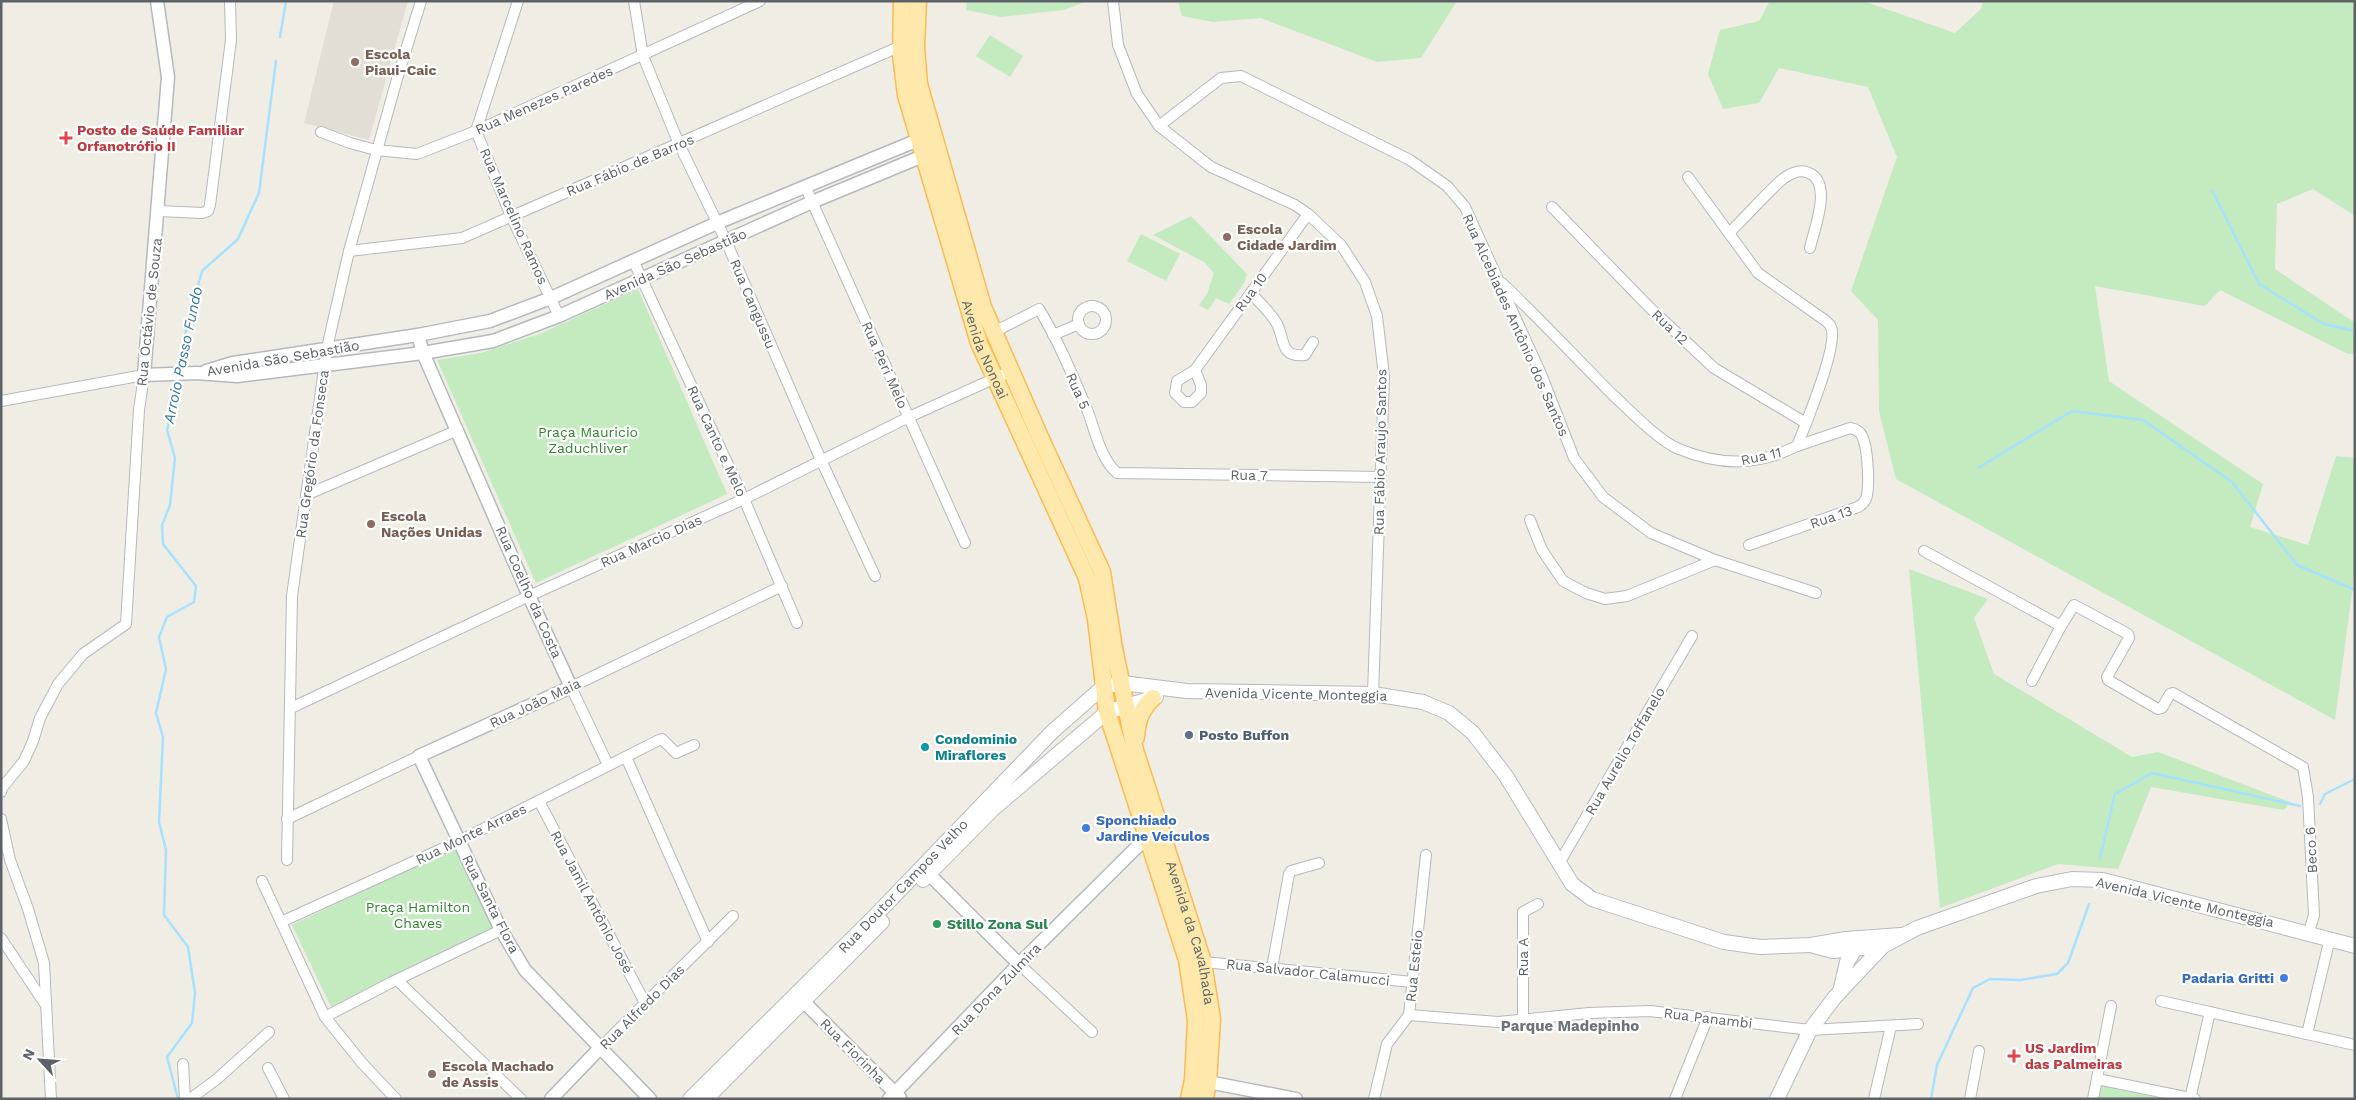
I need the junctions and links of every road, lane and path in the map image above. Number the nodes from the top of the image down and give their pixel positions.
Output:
1 (157, 1) edge
2 (230, 1) edge
3 (421, 1) edge
4 (518, 1) edge
5 (634, 1) edge
6 (760, 1) edge
7 (902, 1) edge
8 (918, 1) edge
9 (1113, 1) edge
10 (901, 46) junction
11 (643, 56) junction
12 (1159, 126) junction
13 (476, 131) junction
14 (321, 132) dead end
15 (918, 140) junction
16 (679, 144) junction
17 (376, 150) junction
18 (923, 156) junction
19 (1688, 177) dead end
20 (946, 184) junction
21 (805, 186) junction
22 (812, 202) junction
23 (1552, 208) dead end
24 (159, 211) junction
25 (1308, 214) junction
26 (511, 216) junction
27 (717, 223) junction
28 (1729, 233) junction
29 (726, 241) junction
30 (1810, 248) dead end
31 (349, 251) junction
32 (633, 260) junction
33 (1498, 278) junction
34 (641, 279) junction
35 (1251, 293) junction
36 (551, 298) junction
37 (559, 316) junction
38 (1079, 324) dead end
39 (994, 332) junction
40 (418, 335) junction
41 (1053, 335) junction
42 (1313, 342) dead end
43 (328, 348) junction
44 (423, 353) junction
45 (325, 367) junction
46 (1195, 370) dead end
47 (1011, 371) junction
48 (191, 374) junction
49 (144, 375) junction
50 (995, 377) junction
51 (1, 401) edge
52 (909, 417) junction
53 (1806, 423) junction
54 (458, 430) junction
55 (1797, 446) junction
56 (820, 460) junction
57 (1117, 473) joint
58 (1380, 477) junction
59 (306, 495) junction
60 (744, 499) junction
61 (1530, 520) dead end
62 (965, 543) dead end
63 (1749, 545) dead end
64 (1924, 550) dead end
65 (1714, 560) junction
66 (875, 576) dead end
67 (782, 586) junction
68 (1816, 593) dead end
69 (529, 596) junction
70 (797, 623) dead end
71 (2061, 626) junction
72 (1692, 636) dead end
73 (2032, 681) dead end
74 (1122, 682) junction
75 (571, 687) junction
76 (1104, 687) junction
77 (1187, 691) junction
78 (1373, 694) junction
79 (1153, 698) junction
80 (1125, 705) junction
81 (291, 708) junction
82 (1107, 712) junction
83 (1052, 732) junction
84 (694, 745) dead end
85 (1064, 747) junction
86 (1135, 750) junction
87 (418, 756) junction
88 (626, 757) junction
89 (608, 765) junction
90 (1, 792) edge
91 (539, 801) junction
92 (1, 819) edge
93 (287, 819) junction
94 (1146, 838) junction
95 (459, 841) junction
96 (1426, 855) dead end
97 (287, 860) dead end
98 (1319, 863) dead end
99 (1558, 865) junction
100 (929, 874) junction
101 (262, 881) dead end
102 (1538, 904) dead end
103 (733, 916) dead end
104 (281, 922) junction
105 (501, 930) junction
106 (2309, 932) junction
107 (1, 938) edge
108 (2330, 938) junction
109 (1882, 941) junction
110 (708, 942) junction
111 (1821, 945) junction
112 (2355, 946) edge
113 (1854, 949) junction
114 (1203, 962) junction
115 (1019, 964) junction
116 (1272, 968) junction
117 (1858, 974) junction
118 (397, 980) junction
119 (1413, 982) junction
120 (1841, 986) junction
121 (2161, 1001) dead end
122 (804, 1002) junction
123 (645, 1003) junction
124 (47, 1006) junction
125 (2111, 1006) dead end
126 (2210, 1012) junction
127 (1409, 1015) junction
128 (325, 1017) junction
129 (1708, 1018) junction
130 (1523, 1020) junction
131 (1918, 1024) dead end
132 (1891, 1026) junction
133 (1810, 1030) junction
134 (269, 1032) dead end
135 (1092, 1032) dead end
136 (2307, 1034) junction
137 (2355, 1045) edge
138 (600, 1048) junction
139 (1979, 1051) dead end
140 (183, 1064) dead end
141 (268, 1068) dead end
142 (2097, 1079) junction
143 (1208, 1082) junction
144 (895, 1097) edge
145 (2192, 1098) edge
146 (51, 1099) edge
147 (185, 1099) edge
148 (190, 1099) edge
149 (284, 1099) edge
150 (396, 1099) edge
151 (521, 1099) edge
152 (551, 1099) edge
153 (650, 1099) edge
154 (690, 1099) edge
155 (706, 1099) edge
156 (1189, 1099) edge
157 (1205, 1099) edge
158 (1296, 1099) edge
159 (1374, 1099) edge
160 (1675, 1099) edge
161 (1777, 1099) edge
162 (1874, 1099) edge
163 (1970, 1099) edge
164 (2093, 1099) edge

1 - 24 street, Rua Octávio de Souza
2 - 24 street
3 - 17 street, Rua Gregório da Fonseca
4 - 13 street, Rua Marcelino Ramos
5 - 11 street, Rua Cangussu
6 - 11 street, Rua Menezes Paredes
7 - 10 main road, Avenida Nonoai
8 - 20 main road, Avenida Nonoai
9 - 12 street, Rua Fábio Araujo Santos
10 - 15 main road, Avenida Nonoai
10 - 16 street, Rua Fábio de Barros
11 - 13 street, Rua Menezes Paredes
11 - 16 street, Rua Cangussu
12 - 25 street, Rua Fábio Araujo Santos
12 - 33 street, Rua Alcebiades Antônio dos Santos
13 - 17 street, Rua Menezes Paredes
13 - 26 street, Rua Marcelino Ramos
14 - 17 street, Rua Menezes Paredes
15 - 18 main road, Avenida Nonoai
15 - 20 main road
15 - 21 street, Avenida São Sebastião
16 - 26 street, Rua Fábio de Barros
16 - 27 street, Rua Cangussu
17 - 31 street, Rua Gregório da Fonseca
18 - 22 street, Avenida São Sebastião
18 - 50 main road, Avenida Nonoai
19 - 28 street, Rua 11
20 - 39 main road, Avenida Nonoai
21 - 22 street, Rua Peri Melo
21 - 27 street, Avenida São Sebastião
22 - 29 street, Avenida São Sebastião
22 - 52 street, Rua Peri Melo
23 - 53 street, Rua 12
24 - 49 street, Rua Octávio de Souza
25 - 35 street, Rua 10
25 - 58 street, Rua Fábio Araujo Santos
26 - 31 street, Rua Fábio de Barros
26 - 36 street, Rua Marcelino Ramos
27 - 29 street, Rua Cangussu
27 - 32 street, Avenida São Sebastião
28 - 30 street
28 - 53 street, Rua 11
29 - 34 street, Avenida São Sebastião
29 - 56 street, Rua Cangussu
31 - 43 street, Rua Gregório da Fonseca
32 - 34 street, Rua Canto e Melo
32 - 36 street, Avenida São Sebastião
33 - 55 street, Rua 11
33 - 65 street, Rua Alcebiades Antônio dos Santos
34 - 37 street, Avenida São Sebastião
34 - 60 street, Rua Canto e Melo
35 - 42 street
35 - 46 street, Rua 10
36 - 37 street, Rua Marcelino Ramos
36 - 40 street, Avenida São Sebastião
37 - 44 street, Avenida São Sebastião
38 - 41 street
39 - 41 street, Rua 5
39 - 47 main road, Avenida Nonoai
40 - 43 street, Avenida São Sebastião
40 - 44 street, Rua Coelho da Costa
41 - 57 street, Rua 5
43 - 45 street, Rua Gregório da Fonseca
43 - 48 street, Avenida São Sebastião
44 - 45 street, Avenida São Sebastião
44 - 54 street, Rua Coelho da Costa
45 - 48 street, Avenida São Sebastião
45 - 59 street, Rua Gregório da Fonseca
47 - 50 street, Rua Marcio Dias
47 - 74 main road, Avenida Nonoai
48 - 49 street
49 - 51 street
49 - 90 street, Rua Octávio de Souza
50 - 52 street, Rua Marcio Dias
50 - 76 main road, Avenida Nonoai
52 - 56 street, Rua Marcio Dias
52 - 62 street, Rua Peri Melo
53 - 55 street, Rua 11
54 - 59 street
54 - 69 street, Rua Coelho da Costa
55 - 63 street, Rua 13
56 - 60 street, Rua Marcio Dias
56 - 66 street, Rua Cangussu
57 - 58 street, Rua 7
58 - 78 street, Rua Fábio Araujo Santos
59 - 81 street, Rua Gregório da Fonseca
60 - 67 street, Rua Canto e Melo
60 - 69 street, Rua Marcio Dias
61 - 65 street
64 - 71 street
65 - 68 street, Rua Alcebiades Antônio dos Santos
67 - 70 street, Rua Canto e Melo
67 - 75 street, Rua João Maia
69 - 75 street, Rua Coelho da Costa
69 - 81 street, Rua Marcio Dias
71 - 73 street
71 - 106 street, Beco 6
72 - 99 street, Rua Aurelio Toffanelo
74 - 76 main road, Rua Doutor Campos Velho
74 - 77 main road, Avenida Vicente Monteggia
74 - 80 main road, Avenida da Cavalhada
75 - 87 street, Rua João Maia
75 - 89 street, Rua Coelho da Costa
76 - 82 main road, Avenida da Cavalhada
76 - 83 main road, Rua Doutor Campos Velho
77 - 78 main road, Avenida Vicente Monteggia
77 - 79 main road, Avenida Vicente Monteggia
78 - 99 main road, Avenida Vicente Monteggia
79 - 80 main road, Avenida Vicente Monteggia
79 - 86 main road
80 - 82 main road, Avenida Vicente Monteggia
80 - 86 main road, Avenida da Cavalhada
81 - 93 street, Rua Gregório da Fonseca
82 - 85 main road, Rua Doutor Campos Velho
82 - 94 main road, Avenida da Cavalhada
83 - 85 main road
83 - 154 main road, Rua Doutor Campos Velho
84 - 88 street, Rua Monte Arraes
85 - 100 main road, Rua Doutor Campos Velho
86 - 114 main road, Avenida da Cavalhada
87 - 93 street, Rua João Maia
87 - 95 street, Rua Santa Flora
88 - 89 street, Rua Monte Arraes
88 - 110 street
89 - 91 street, Rua Monte Arraes
91 - 95 street, Rua Monte Arraes
91 - 123 street, Rua Jamil Antônio José
92 - 124 street
93 - 97 street, Rua Gregório da Fonseca
94 - 115 street, Rua Dona Zulmira
94 - 156 main road, Avenida da Cavalhada
95 - 104 street, Rua Monte Arraes
95 - 105 street, Rua Santa Flora
96 - 119 street, Rua Esteio
98 - 116 street
99 - 111 main road, Avenida Vicente Monteggia
100 - 115 street
100 - 122 main road, Rua Doutor Campos Velho
101 - 104 street
102 - 130 street, Rua A
103 - 110 street, Rua Alfredo Dias
104 - 128 street
105 - 118 street
105 - 138 street, Rua Santa Flora
106 - 108 main road, Avenida Vicente Monteggia
106 - 109 main road, Avenida Vicente Monteggia
107 - 124 street
108 - 112 main road, Avenida Vicente Monteggia
108 - 136 street
109 - 111 main road, Avenida Vicente Monteggia
109 - 113 main road
109 - 117 main road
110 - 123 street, Rua Alfredo Dias
111 - 113 main road
111 - 120 main road
113 - 117 main road
113 - 120 main road
114 - 116 street, Rua Salvador Calamucci
114 - 143 main road, Avenida da Cavalhada
115 - 135 street
115 - 144 street, Rua Dona Zulmira
116 - 119 street, Rua Salvador Calamucci
117 - 120 main road
118 - 128 street
118 - 151 street
119 - 127 street, Rua Esteio
120 - 133 main road
121 - 126 street
122 - 144 street, Rua Fiorinha
122 - 155 main road, Rua Doutor Campos Velho
123 - 138 street, Rua Alfredo Dias
124 - 146 street
125 - 142 street
126 - 136 street
126 - 145 street
127 - 130 street, Rua Panambi
127 - 159 street, Rua Esteio
128 - 150 street
129 - 130 street, Rua Panambi
129 - 133 street, Rua Panambi
129 - 160 street
131 - 132 street, Rua Panambi
132 - 133 street, Rua Panambi
132 - 162 street
133 - 161 main road
134 - 148 street
136 - 137 street
138 - 152 street, Rua Alfredo Dias
138 - 153 street, Rua Santa Flora
139 - 163 street
140 - 147 street
141 - 149 street
142 - 145 street
142 - 164 street
143 - 157 main road, Avenida da Cavalhada
143 - 158 street

